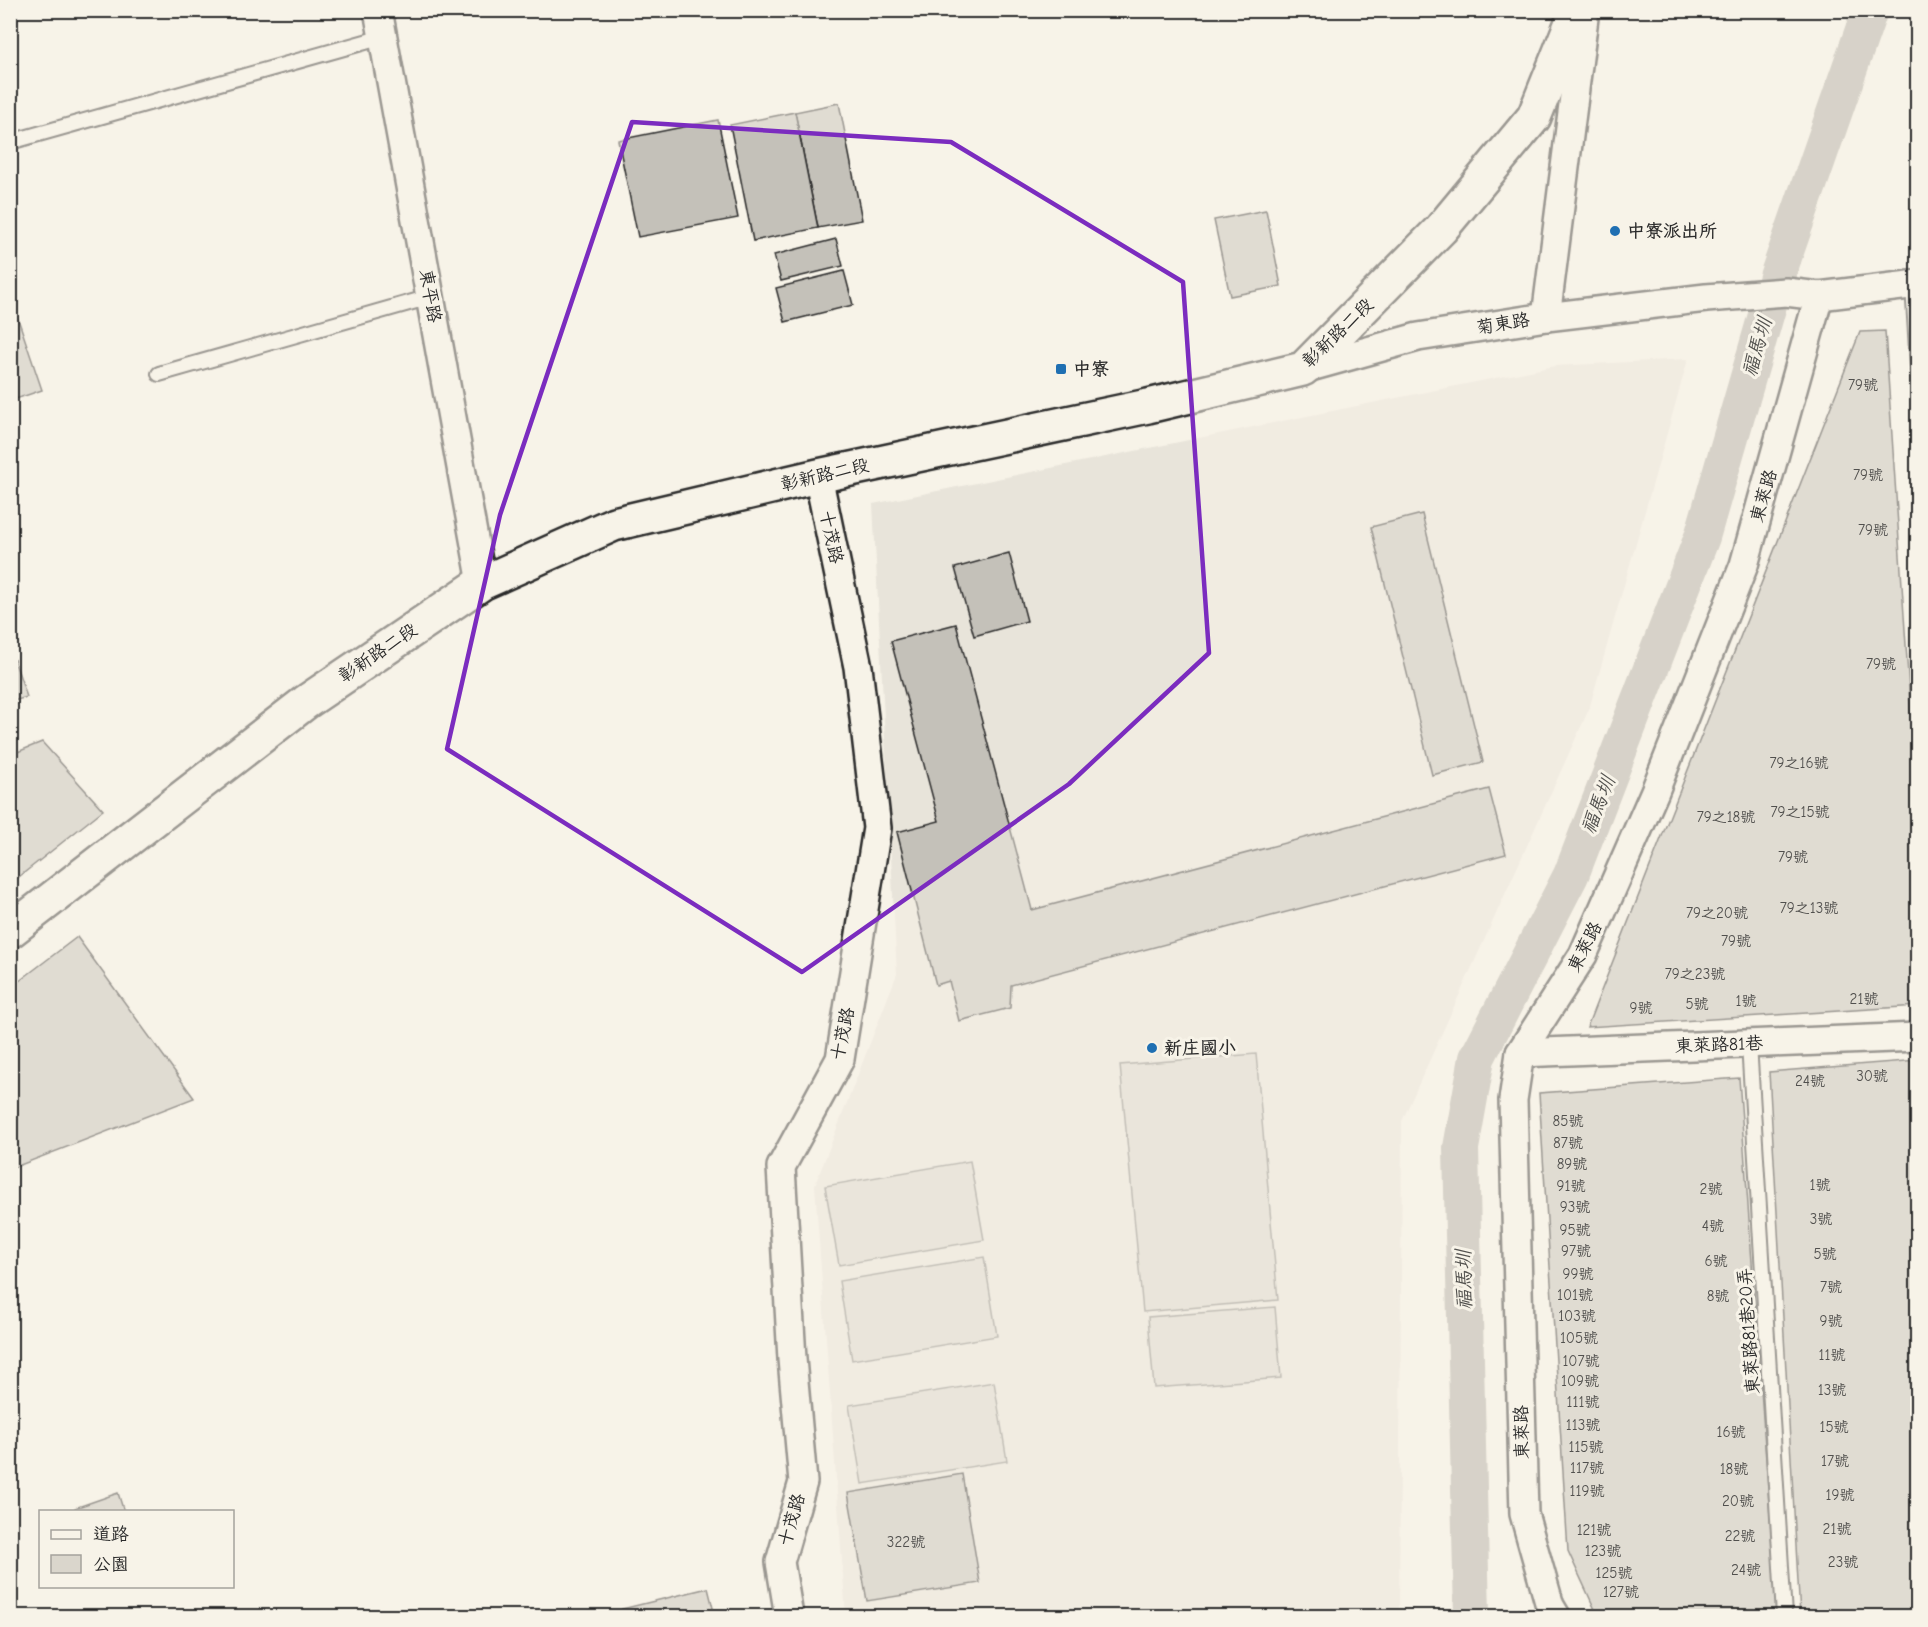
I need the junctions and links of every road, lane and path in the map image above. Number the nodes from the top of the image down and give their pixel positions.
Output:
1 (1577, 10) edge
2 (1585, 10) edge
3 (380, 24) edge
4 (10, 142) edge
5 (1915, 284) edge
6 (1820, 296) junction
7 (430, 297) junction
8 (1546, 317) junction
9 (1917, 367) edge
10 (1303, 369) junction
11 (159, 374) dead end
12 (818, 476) junction
13 (482, 583) junction
14 (10, 931) edge
15 (1917, 1037) edge
16 (1749, 1044) junction
17 (1520, 1053) junction
18 (789, 1617) edge
19 (1556, 1617) edge
20 (1784, 1617) edge

1 - 10 street, 彰新路二段
2 - 8 street
3 - 4 lane
3 - 7 street, 東平路
5 - 6 street
5 - 9 lane
6 - 8 street, 菊東路
6 - 17 street, 東萊路
7 - 11 lane
7 - 13 street, 東平路
8 - 10 street, 菊東路
10 - 12 street, 彰新路二段
12 - 13 street, 彰新路二段
12 - 18 street, 十茂路
13 - 14 street, 彰新路二段
15 - 16 street, 東萊路81巷
16 - 17 street, 東萊路81巷
16 - 20 lane, 東萊路81巷20弄
17 - 19 street, 東萊路

